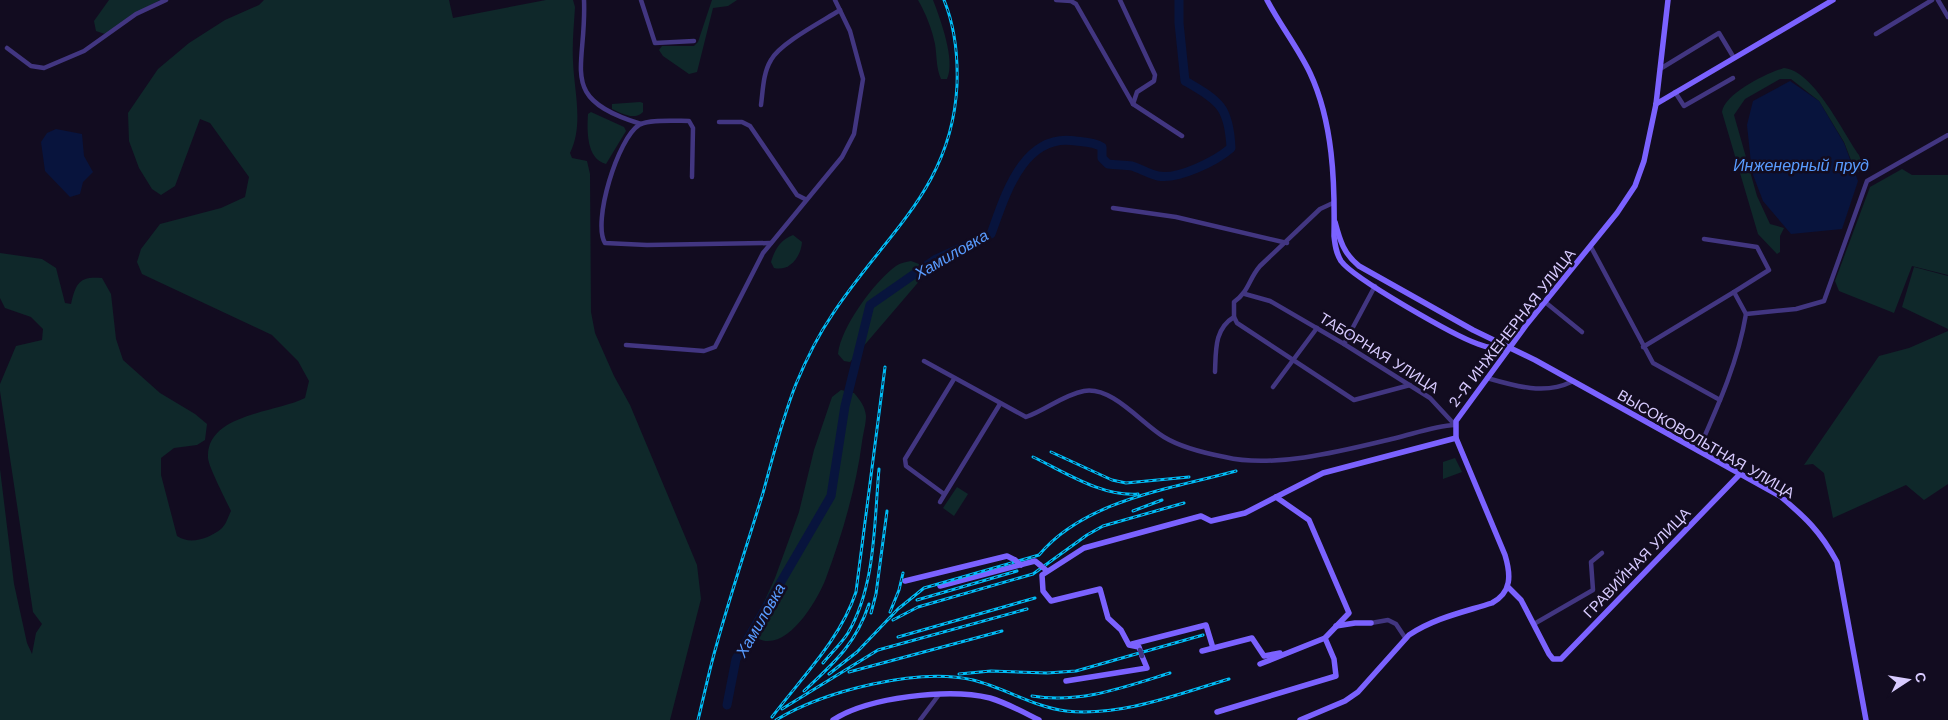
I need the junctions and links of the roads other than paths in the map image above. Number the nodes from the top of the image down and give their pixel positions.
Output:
1 (166, 0) edge
2 (584, 0) edge
3 (641, 0) edge
4 (835, 0) edge
5 (1056, 0) edge
6 (1120, 0) edge
7 (1267, 0) edge
8 (1668, 0) edge
9 (1833, 0) edge
10 (1932, 0) edge
11 (1938, 0) edge
12 (840, 10) junction
13 (1948, 17) edge
14 (1876, 34) dead end
15 (694, 41) dead end
16 (7, 48) dead end
17 (1734, 58) junction
18 (1660, 69) junction
19 (1734, 78) dead end
20 (1675, 92) junction
21 (1133, 104) junction
22 (1656, 104) junction
23 (761, 105) dead end
24 (719, 122) dead end
25 (641, 124) junction
26 (1948, 135) edge
27 (1182, 136) dead end
28 (692, 177) dead end
29 (805, 200) junction
30 (1333, 203) junction
31 (1113, 208) dead end
32 (1334, 222) junction
33 (1704, 239) dead end
34 (771, 243) junction
35 (1287, 243) junction
36 (1591, 246) junction
37 (1374, 286) junction
38 (1734, 292) junction
39 (1245, 294) junction
40 (1545, 302) junction
41 (1746, 314) junction
42 (1234, 317) junction
43 (1316, 328) junction
44 (1582, 332) dead end
45 (1344, 344) junction
46 (626, 345) dead end
47 (1643, 347) junction
48 (1508, 349) junction
49 (1293, 360) junction
50 (924, 361) dead end
51 (1215, 372) dead end
52 (1487, 378) junction
53 (954, 379) junction
54 (1571, 382) junction
55 (1410, 385) junction
56 (1273, 387) dead end
57 (1720, 400) junction
58 (1000, 404) junction
59 (1455, 425) junction
60 (1456, 438) junction
61 (1698, 451) junction
62 (1740, 474) junction
63 (944, 494) junction
64 (1276, 497) junction
65 (940, 502) dead end
66 (1602, 553) dead end
67 (1022, 565) junction
68 (1044, 569) junction
69 (905, 580) dead end
70 (940, 586) dead end
71 (1508, 587) junction
72 (1371, 624) joint
73 (1534, 624) junction
74 (1336, 626) junction
75 (1325, 638) junction
76 (1406, 639) junction
77 (1129, 646) junction
78 (1214, 648) junction
79 (1202, 651) dead end
80 (1292, 651) junction
81 (1260, 664) dead end
82 (1066, 681) dead end
83 (938, 696) junction
84 (1217, 712) dead end
85 (833, 720) edge
86 (920, 720) edge
87 (1039, 720) edge
88 (1300, 720) edge
89 (1866, 720) edge

1 - 16 street
2 - 25 street
3 - 15 street
4 - 12 street
5 - 21 street
6 - 21 street
7 - 30 street
8 - 18 street, 2-Я ИНЖЕНЕРНАЯ УЛИЦА
9 - 17 street
10 - 14 street
11 - 13 street
12 - 23 street
12 - 29 street
17 - 18 street
17 - 20 street
18 - 22 street, 2-Я ИНЖЕНЕРНАЯ УЛИЦА
19 - 20 street
20 - 22 street
21 - 27 street
22 - 36 street, 2-Я ИНЖЕНЕРНАЯ УЛИЦА
24 - 29 street
25 - 28 street
25 - 34 street
26 - 41 street
29 - 34 street
30 - 32 street
30 - 35 street
31 - 35 street
32 - 37 street, ВЫСОКОВОЛЬТНАЯ УЛИЦА
32 - 48 street, ВЫСОКОВОЛЬТНАЯ УЛИЦА
33 - 38 street
34 - 46 street
35 - 39 street
36 - 40 street, 2-Я ИНЖЕНЕРНАЯ УЛИЦА
36 - 47 street
37 - 45 street
37 - 48 street, ВЫСОКОВОЛЬТНАЯ УЛИЦА
38 - 41 street
38 - 47 street
39 - 42 street
39 - 43 street, ТАБОРНАЯ УЛИЦА
40 - 44 street
40 - 48 street, 2-Я ИНЖЕНЕРНАЯ УЛИЦА
41 - 57 street
42 - 49 street
42 - 51 street
43 - 45 street, ТАБОРНАЯ УЛИЦА
43 - 49 street
45 - 55 street, ТАБОРНАЯ УЛИЦА
47 - 57 street
48 - 52 street, 2-Я ИНЖЕНЕРНАЯ УЛИЦА
48 - 54 street, ВЫСОКОВОЛЬТНАЯ УЛИЦА
49 - 55 street
49 - 56 street
50 - 53 street
52 - 54 street
52 - 59 street, 2-Я ИНЖЕНЕРНАЯ УЛИЦА
53 - 58 street
53 - 63 street
54 - 61 street, ВЫСОКОВОЛЬТНАЯ УЛИЦА
55 - 59 street, ТАБОРНАЯ УЛИЦА
57 - 61 street
58 - 59 street, 2-Я ИНЖЕНЕРНАЯ УЛИЦА
58 - 63 street
59 - 60 street
60 - 64 street
60 - 71 street
61 - 62 street, ВЫСОКОВОЛЬТНАЯ УЛИЦА
62 - 73 street, ГРАВИЙНАЯ УЛИЦА
62 - 89 street, ВЫСОКОВОЛЬТНАЯ УЛИЦА
63 - 65 street
64 - 68 street
64 - 74 street
66 - 73 street
67 - 68 street
67 - 69 street, bridge
67 - 70 street
68 - 77 street
71 - 73 street
71 - 76 street
72 - 74 street
72 - 76 street
74 - 75 street
75 - 80 street
75 - 84 street
76 - 88 street
77 - 78 street
77 - 82 street
78 - 79 street
78 - 80 street
80 - 81 street
83 - 85 street
83 - 86 street
83 - 87 street

